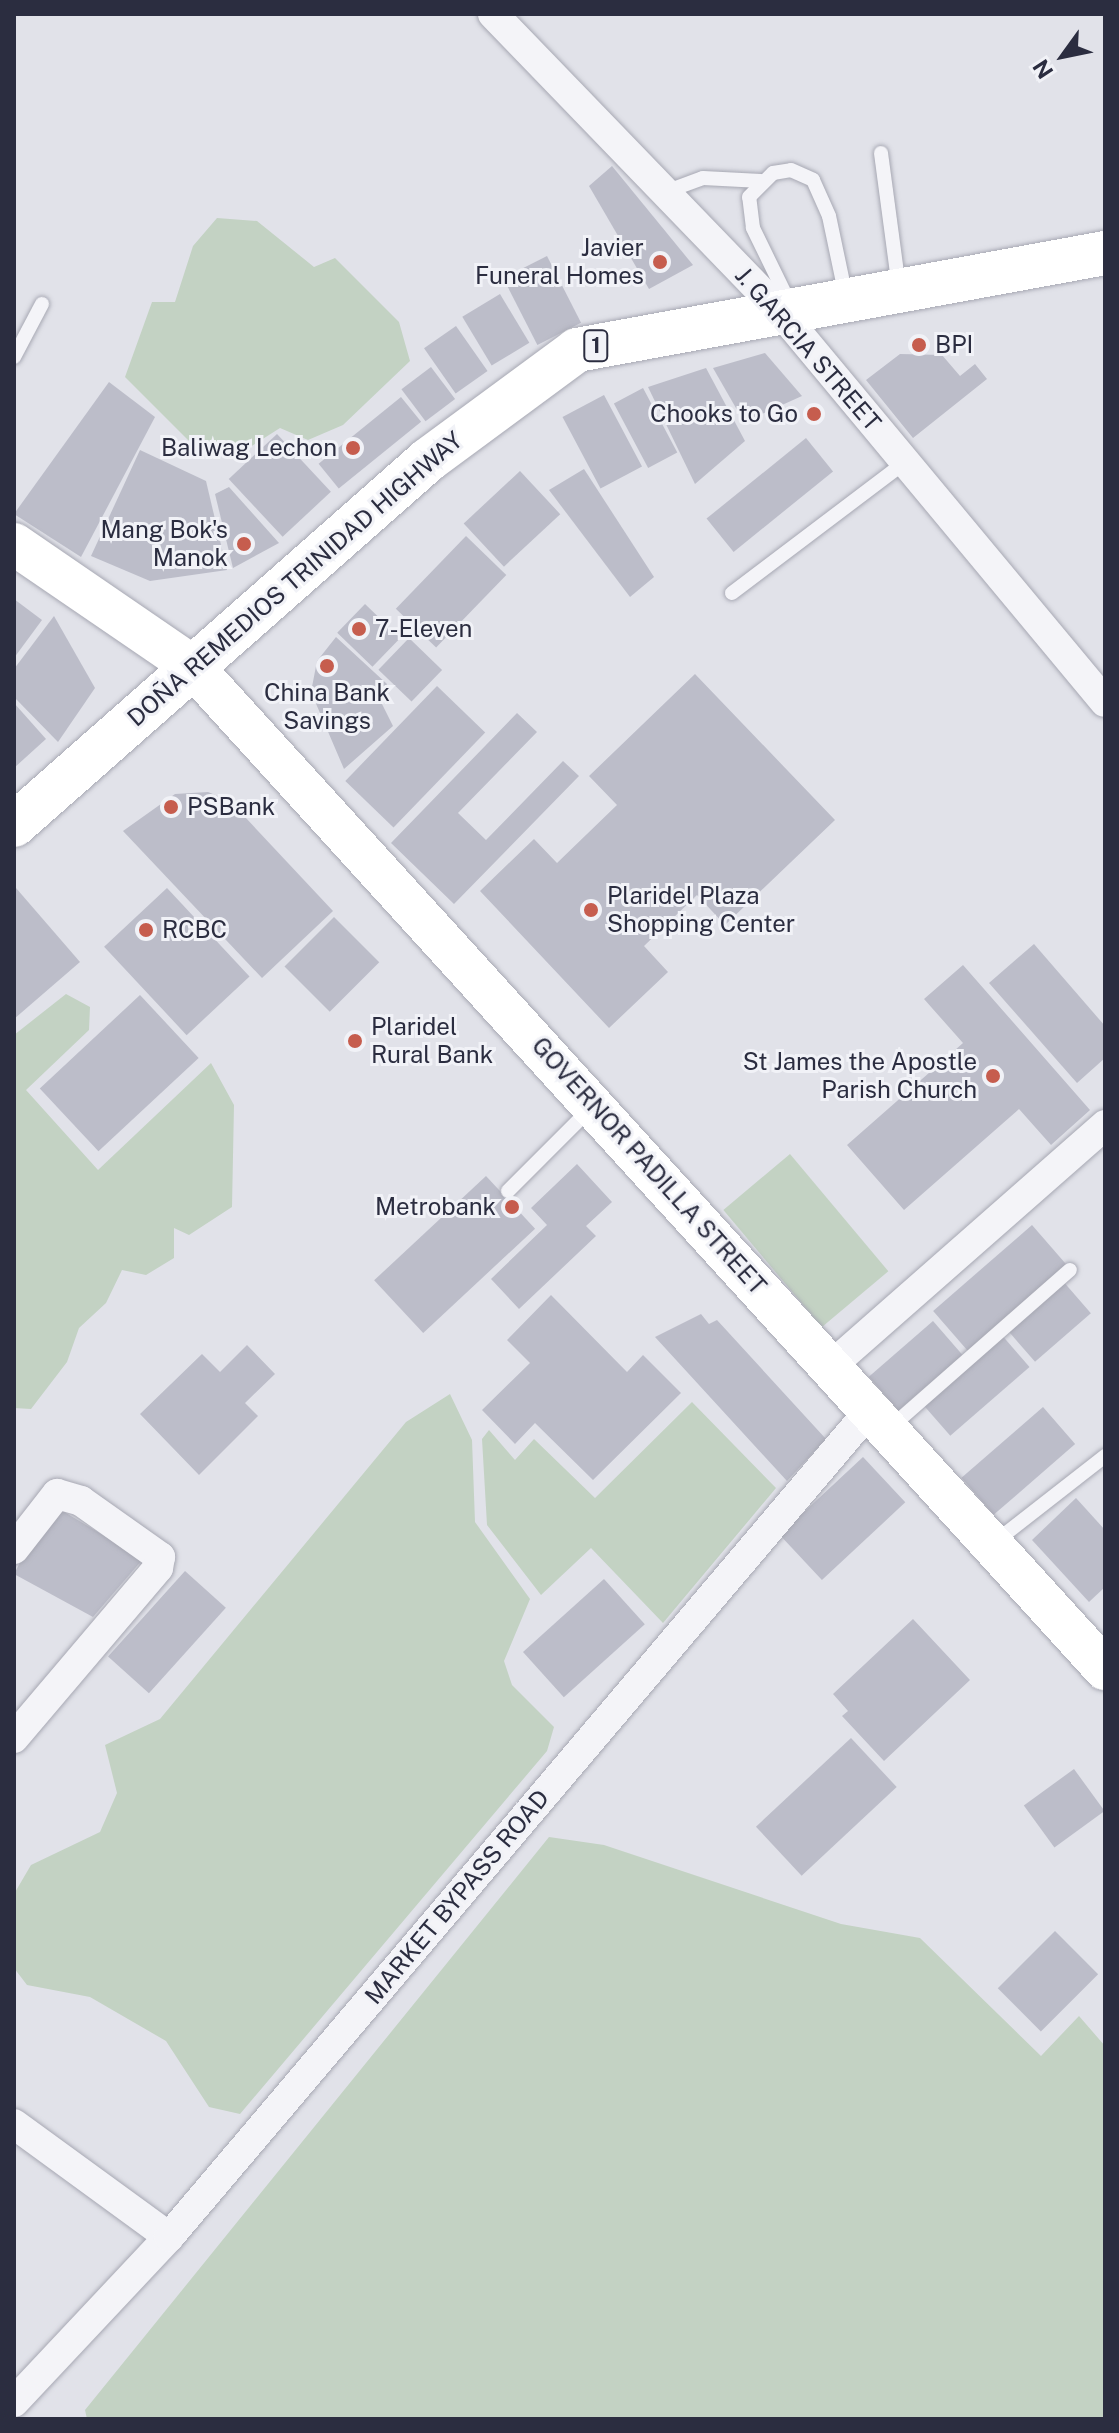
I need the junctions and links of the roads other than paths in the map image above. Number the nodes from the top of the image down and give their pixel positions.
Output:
1 (493, 14) edge
2 (881, 153) dead end
3 (761, 181) junction
4 (665, 192) junction
5 (1105, 253) edge
6 (899, 288) junction
7 (846, 298) junction
8 (42, 304) dead end
9 (785, 308) junction
10 (14, 357) edge
11 (905, 462) junction
12 (14, 544) edge
13 (732, 593) dead end
14 (191, 665) junction
15 (1105, 702) edge
16 (14, 825) edge
17 (594, 1105) junction
18 (1105, 1125) edge
19 (508, 1191) dead end
20 (1070, 1270) dead end
21 (831, 1366) junction
22 (879, 1420) junction
23 (1105, 1456) edge
24 (991, 1545) junction
25 (14, 1549) edge
26 (1105, 1669) edge
27 (14, 1738) edge
28 (14, 2124) edge
29 (169, 2237) junction
30 (14, 2402) edge

1 - 4 street, J. GARCIA STREET
2 - 6 lane
3 - 4 lane
3 - 7 lane
3 - 9 lane
4 - 9 street, J. GARCIA STREET
5 - 6 main road, DOÑA REMEDIOS TRINIDAD HIGHWAY / 1
6 - 7 main road, DOÑA REMEDIOS TRINIDAD HIGHWAY / 1
7 - 9 main road, DOÑA REMEDIOS TRINIDAD HIGHWAY / 1
8 - 10 lane
9 - 11 street, J. GARCIA STREET
9 - 14 main road, DOÑA REMEDIOS TRINIDAD HIGHWAY / 1
11 - 13 lane
11 - 15 street, J. GARCIA STREET
12 - 14 main road, GOVERNOR PADILLA STREET
14 - 16 main road, DOÑA REMEDIOS TRINIDAD HIGHWAY / 1
14 - 17 main road, GOVERNOR PADILLA STREET
17 - 19 lane
17 - 21 main road, GOVERNOR PADILLA STREET
18 - 21 street
20 - 22 lane
21 - 22 main road, GOVERNOR PADILLA STREET
22 - 24 main road, GOVERNOR PADILLA STREET
22 - 29 street, MARKET BYPASS ROAD
23 - 24 lane
24 - 26 main road, GOVERNOR PADILLA STREET
25 - 27 street
28 - 29 street
29 - 30 street, MARKET BYPASS ROAD

